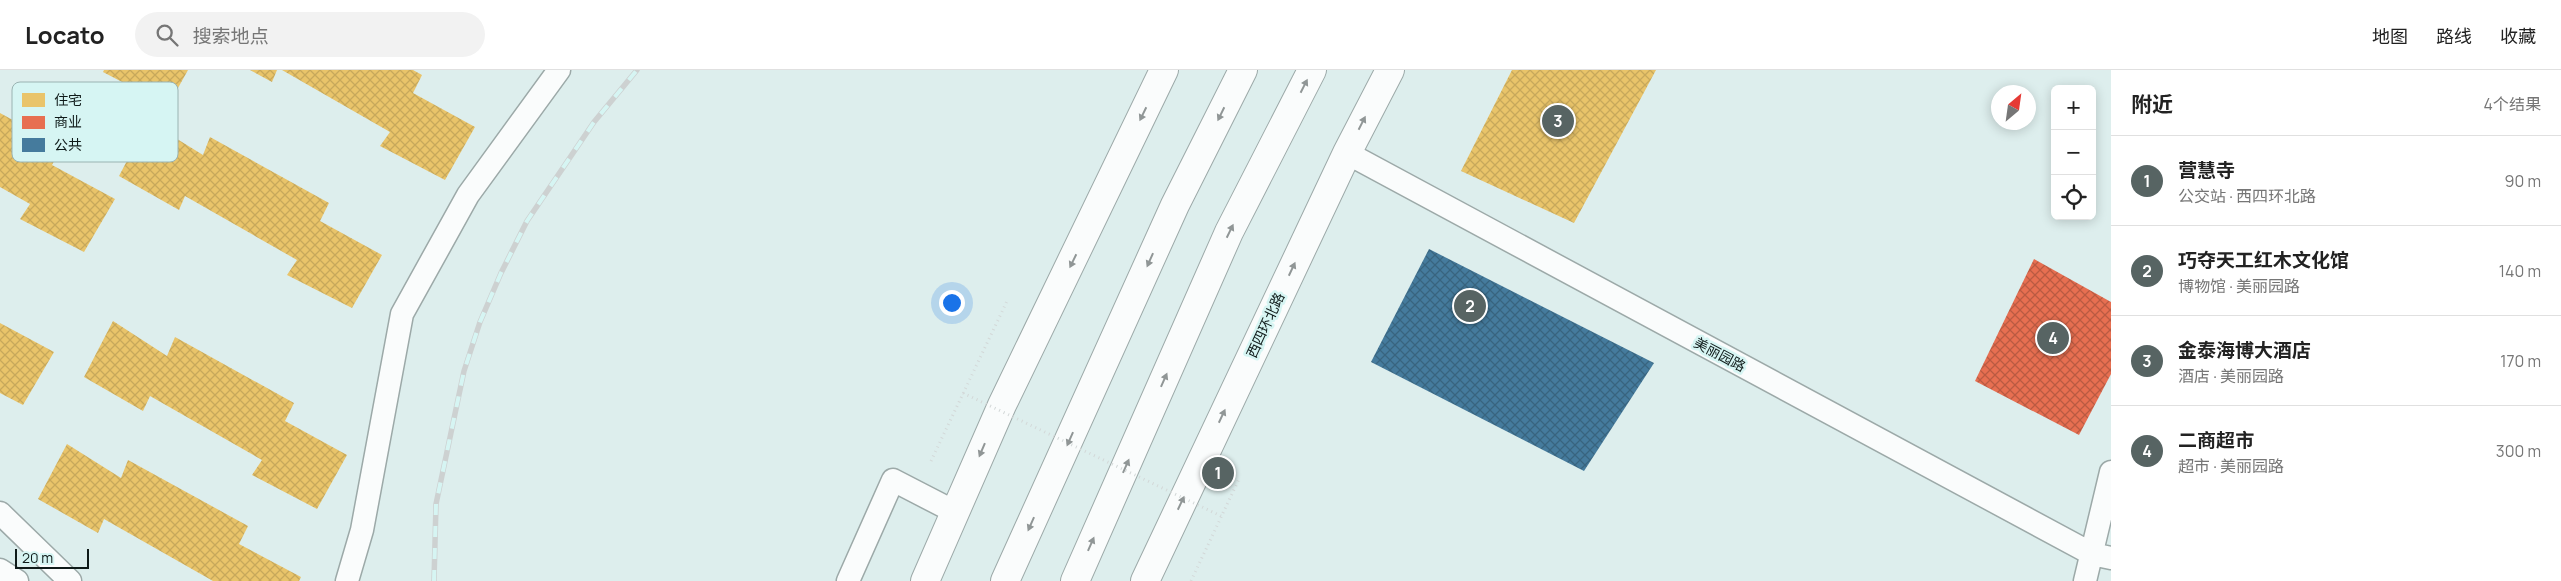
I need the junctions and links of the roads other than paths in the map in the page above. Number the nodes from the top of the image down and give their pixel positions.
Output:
1 (559, 70) edge
2 (1164, 70) edge
3 (1243, 70) edge
4 (1312, 70) edge
5 (1390, 70) edge
6 (1347, 154) junction
7 (2111, 472) edge
8 (955, 512) junction
9 (0, 514) edge
10 (2102, 556) edge
11 (0, 570) edge
12 (17, 581) edge
13 (70, 581) edge
14 (347, 581) edge
15 (848, 581) edge
16 (925, 581) edge
17 (1005, 581) edge
18 (1075, 581) edge
19 (1145, 581) edge
20 (2085, 581) edge

1 - 14 street
2 -> 8 main road
3 -> 17 main road
18 -> 4 main road
6 -> 5 main road, 西四环北路
6 - 10 street, 美丽园路
19 -> 6 main road, 西四环北路
7 - 10 street
8 - 15 street
8 - 16 main road
9 - 13 street
10 - 20 street
11 - 12 street

